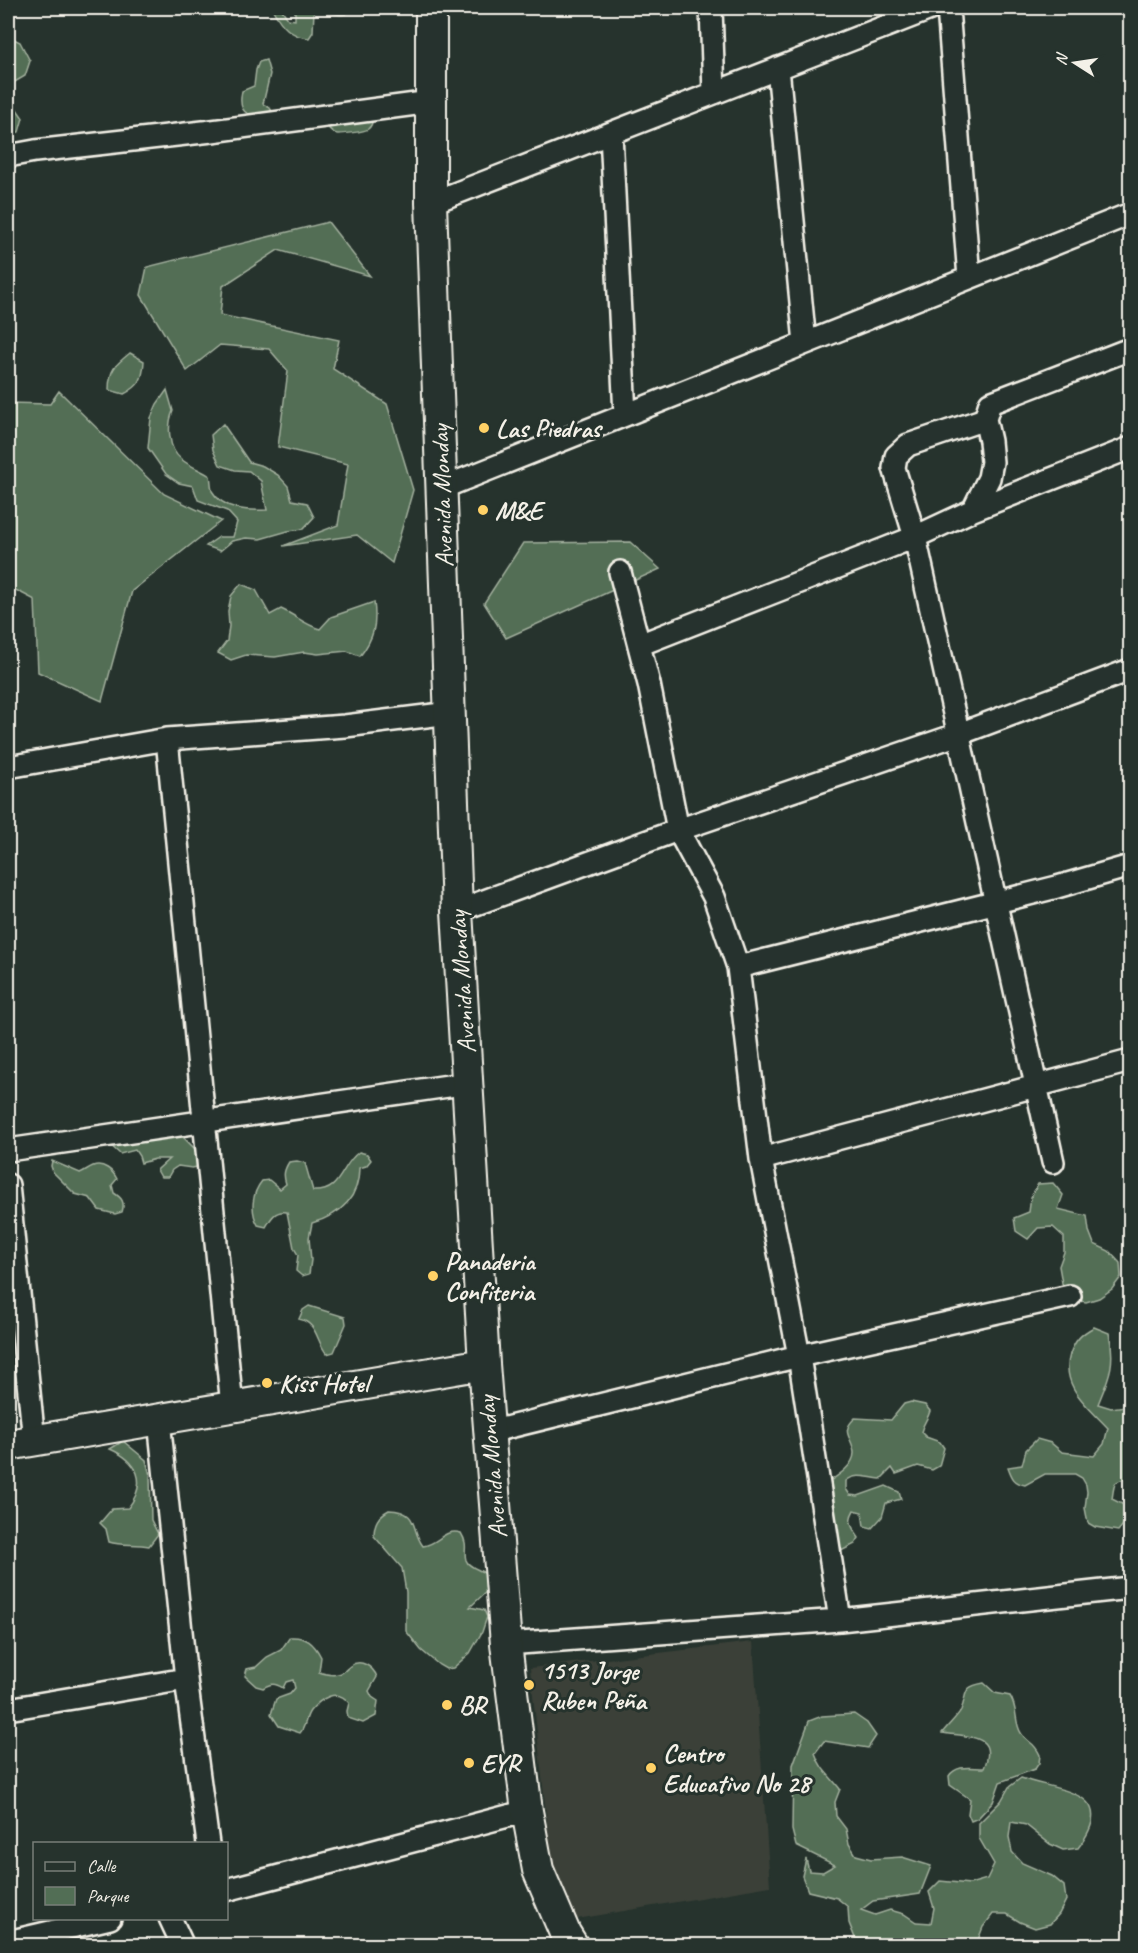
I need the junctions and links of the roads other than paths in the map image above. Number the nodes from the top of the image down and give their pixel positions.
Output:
1 (431, 8) edge
2 (711, 8) edge
3 (933, 8) edge
4 (948, 8) edge
5 (778, 68) junction
6 (714, 93) junction
7 (431, 102) junction
8 (611, 133) junction
9 (8, 156) edge
10 (431, 203) junction
11 (1131, 214) edge
12 (969, 278) junction
13 (805, 343) junction
14 (1131, 349) edge
15 (625, 415) junction
16 (985, 419) junction
17 (1131, 448) edge
18 (442, 488) junction
19 (973, 510) junction
20 (915, 537) junction
21 (620, 572) dead end
22 (639, 645) junction
23 (1131, 670) edge
24 (450, 713) junction
25 (959, 734) junction
26 (167, 740) junction
27 (8, 767) edge
28 (678, 830) junction
29 (1131, 866) edge
30 (996, 903) junction
31 (457, 911) junction
32 (738, 967) junction
33 (1131, 1061) edge
34 (469, 1083) junction
35 (1036, 1086) junction
36 (204, 1121) junction
37 (8, 1150) edge
38 (761, 1159) junction
39 (1053, 1162) dead end
40 (8, 1185) edge
41 (1070, 1296) dead end
42 (799, 1356) junction
43 (484, 1364) junction
44 (232, 1407) junction
45 (159, 1420) junction
46 (489, 1432) junction
47 (21, 1443) edge
48 (1131, 1588) edge
49 (840, 1620) junction
50 (506, 1644) junction
51 (186, 1679) junction
52 (8, 1708) edge
53 (527, 1811) junction
54 (208, 1842) edge
55 (228, 1889) edge
56 (102, 1920) edge
57 (171, 1920) edge
58 (8, 1942) edge
59 (183, 1946) edge
60 (573, 1946) edge

1 - 7 main road, Avenida Monday
2 - 6 street
3 - 5 street
4 - 12 street
5 - 6 street
5 - 13 street
6 - 8 street
7 - 9 street
7 - 10 main road, Avenida Monday
8 - 10 street
8 - 15 street
10 - 18 main road, Avenida Monday
11 - 12 street
12 - 13 street
13 - 15 street
14 - 16 street
15 - 18 street
16 - 19 street
16 - 20 street
17 - 19 street
18 - 24 main road, Avenida Monday
19 - 20 street
20 - 22 street
20 - 25 street
21 - 22 street
22 - 28 street
23 - 25 street
24 - 26 street
24 - 31 main road, Avenida Monday
25 - 28 street
25 - 30 street
26 - 27 street
26 - 36 street
28 - 31 street
28 - 32 street
29 - 30 street
30 - 32 street
30 - 35 street
31 - 34 main road, Avenida Monday
32 - 38 street
33 - 35 street
34 - 36 street
34 - 43 main road, Avenida Monday
35 - 38 street
35 - 39 street
36 - 37 street
36 - 44 street
38 - 42 street
40 - 47 street
41 - 42 street
42 - 46 street
42 - 49 street
43 - 44 main road
43 - 46 main road, Avenida Monday
44 - 45 main road
45 - 47 main road
45 - 51 street
46 - 50 main road, Avenida Monday
48 - 49 street
49 - 50 street
50 - 53 main road, Avenida Monday
51 - 52 street
51 - 54 street
53 - 55 street
53 - 60 main road, Avenida Monday
56 - 58 street
57 - 59 street

